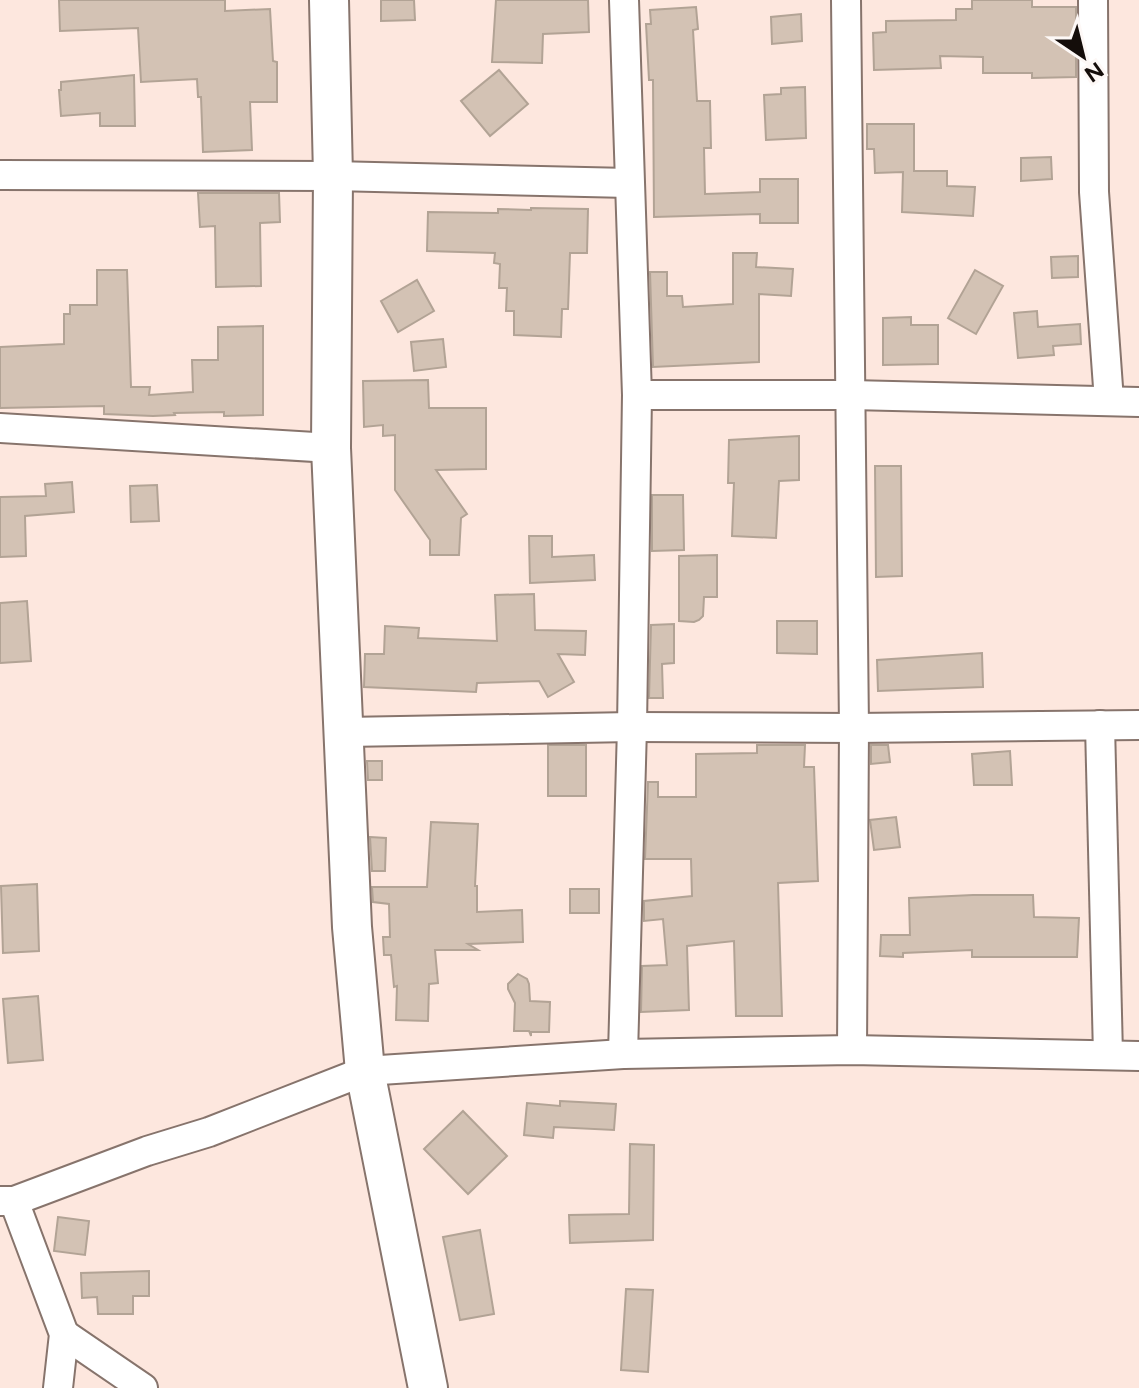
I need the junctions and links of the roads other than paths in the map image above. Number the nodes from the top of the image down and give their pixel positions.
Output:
1 (329, 0) edge
2 (624, 0) edge
3 (846, 0) edge
4 (1093, 0) edge
5 (0, 175) edge
6 (333, 176) junction
7 (629, 183) junction
8 (637, 395) junction
9 (851, 395) junction
10 (1109, 401) junction
11 (1139, 402) edge
12 (0, 428) edge
13 (331, 448) junction
14 (1100, 725) junction
15 (1139, 725) edge
16 (632, 727) junction
17 (854, 728) junction
18 (345, 732) junction
19 (852, 1050) junction
20 (623, 1054) junction
21 (1108, 1055) junction
22 (1139, 1056) edge
23 (365, 1071) junction
24 (7, 1201) edge
25 (64, 1334) junction
26 (58, 1388) edge
27 (143, 1388) edge
28 (428, 1388) edge

1 - 6 main road
2 - 7 street
3 - 9 street
4 - 10 street
5 - 6 street
6 - 7 street
6 - 13 main road
7 - 8 street
8 - 9 street
8 - 16 street
9 - 10 street
9 - 17 street
10 - 11 street
12 - 13 street
13 - 18 main road
14 - 15 street
14 - 17 street
14 - 21 street
16 - 17 street
16 - 18 street
16 - 20 street
17 - 19 street
18 - 23 main road
19 - 20 street
19 - 21 street
20 - 23 street
21 - 22 street
23 - 24 street
23 - 28 main road
24 - 25 street
25 - 26 street
25 - 27 street

